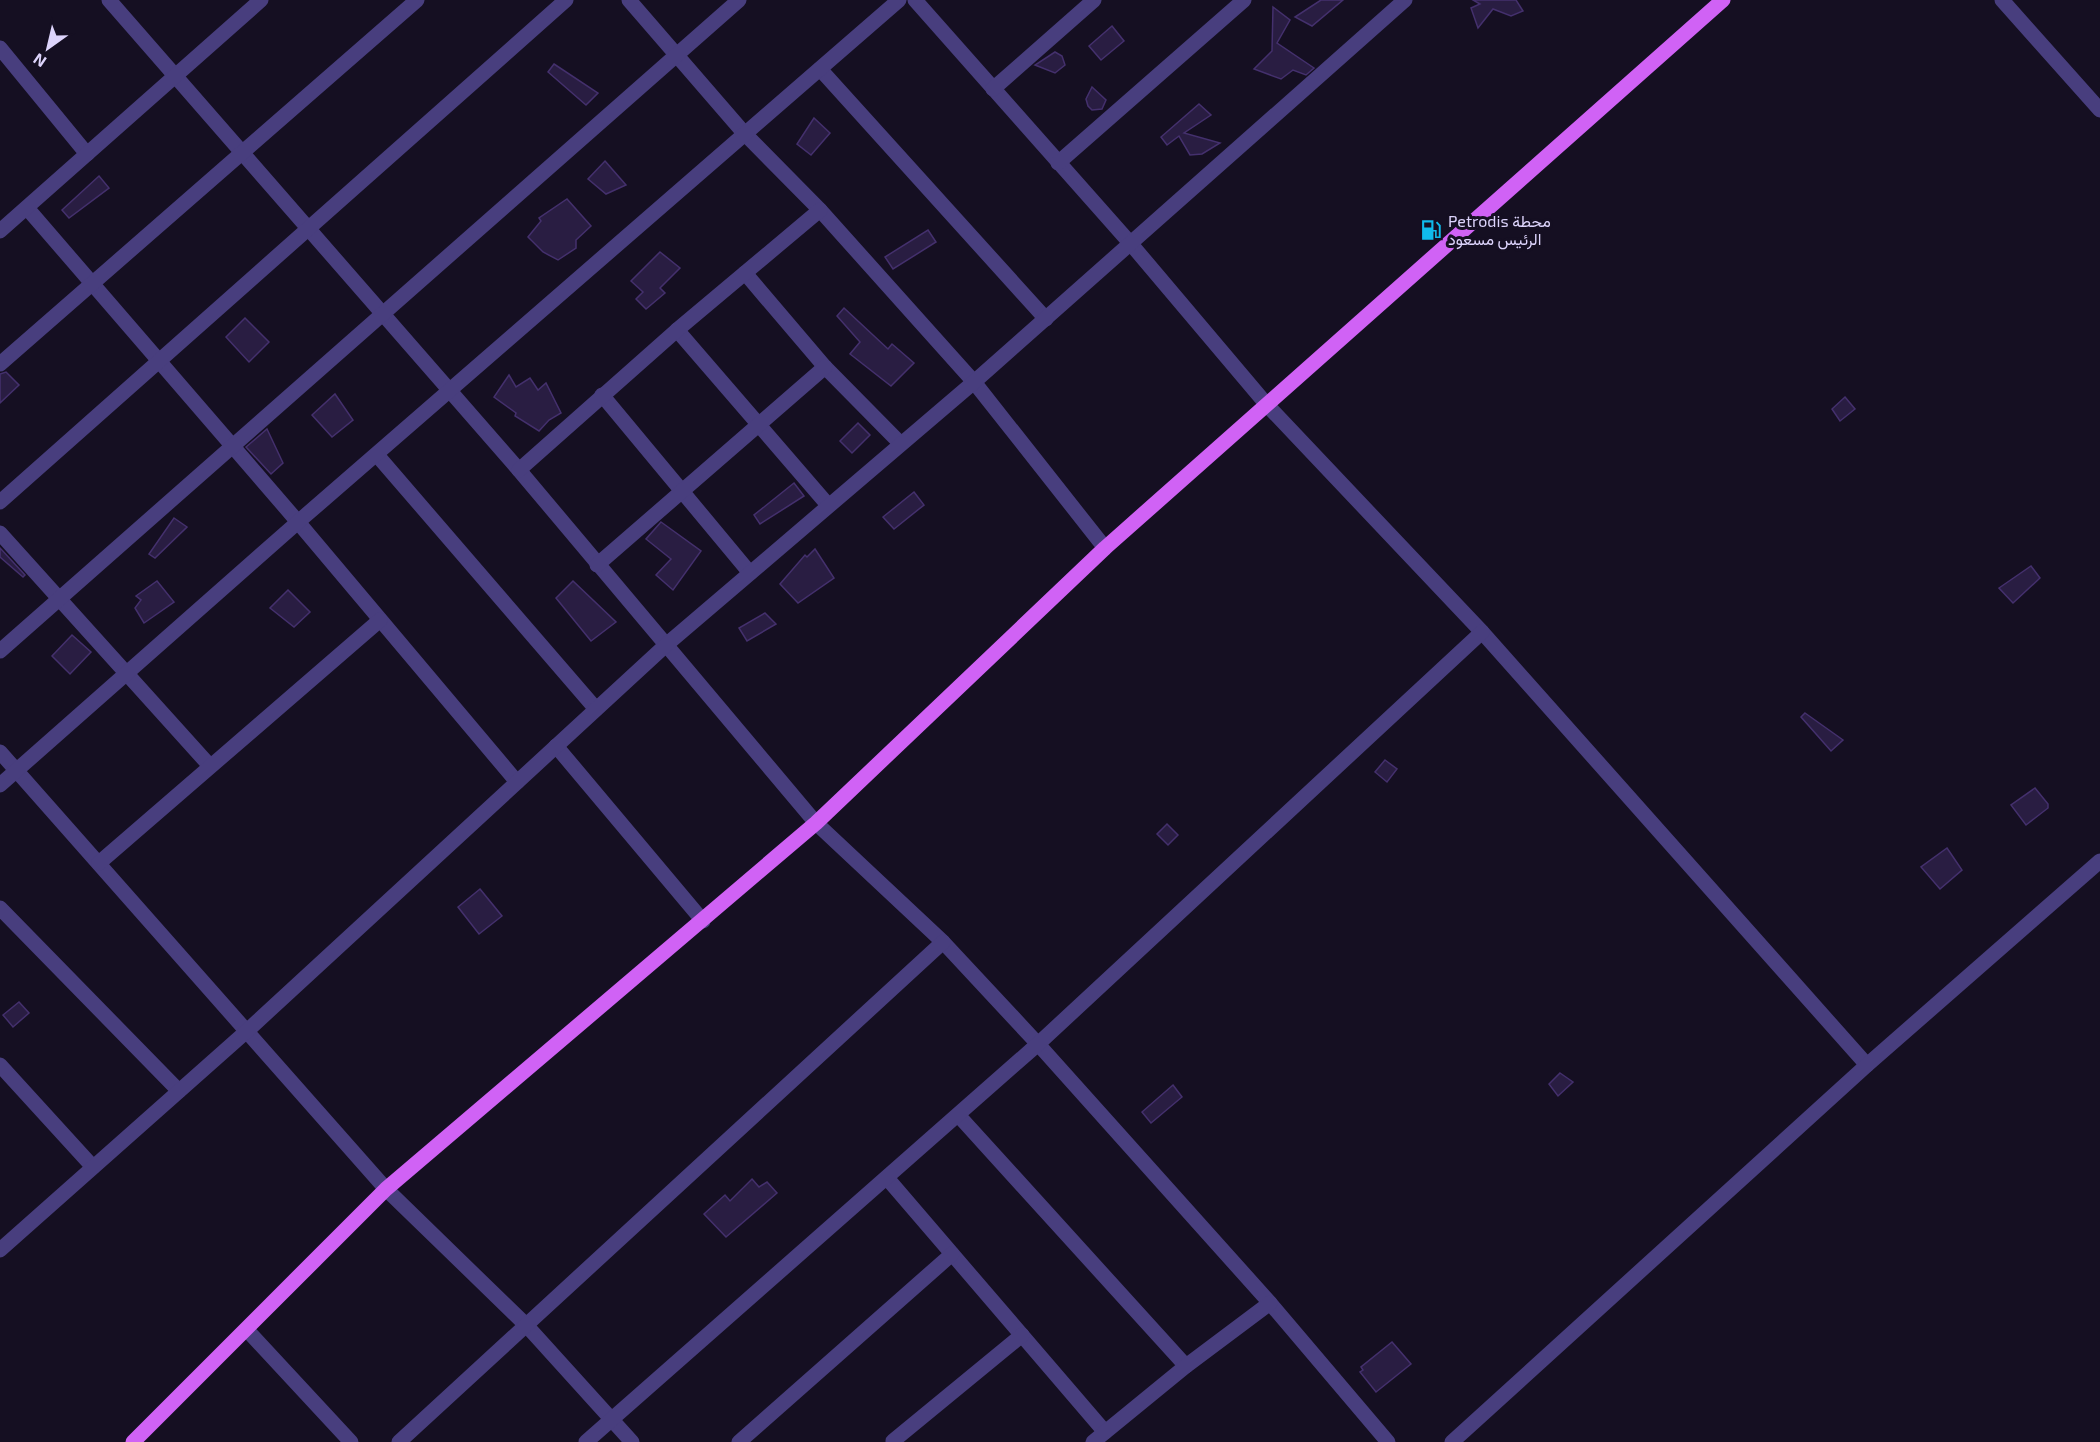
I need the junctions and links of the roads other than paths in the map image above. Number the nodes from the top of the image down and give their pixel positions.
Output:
1 (261, 0) edge
2 (417, 0) edge
3 (566, 0) edge
4 (628, 0) edge
5 (739, 0) edge
6 (899, 0) edge
7 (915, 0) edge
8 (1094, 0) edge
9 (1244, 0) edge
10 (1405, 0) edge
11 (1723, 0) edge
12 (2002, 0) edge
13 (113, 2) edge
14 (0, 48) edge
15 (677, 56) junction
16 (820, 69) junction
17 (175, 76) junction
18 (993, 89) junction
19 (2100, 110) edge
20 (744, 133) junction
21 (241, 151) junction
22 (87, 154) junction
23 (1058, 163) junction
24 (27, 208) junction
25 (820, 210) junction
26 (310, 229) junction
27 (0, 231) edge
28 (1131, 244) junction
29 (745, 273) junction
30 (93, 282) junction
31 (383, 314) junction
32 (1046, 319) junction
33 (677, 330) junction
34 (158, 360) junction
35 (0, 364) edge
36 (825, 367) junction
37 (974, 382) junction
38 (449, 392) junction
39 (602, 395) junction
40 (1267, 405) junction
41 (761, 425) junction
42 (900, 443) junction
43 (234, 447) junction
44 (377, 455) junction
45 (519, 470) junction
46 (681, 492) junction
47 (0, 502) edge
48 (828, 505) junction
49 (298, 522) junction
50 (0, 533) edge
51 (1105, 548) junction
52 (597, 565) junction
53 (750, 573) junction
54 (58, 598) junction
55 (380, 620) junction
56 (1482, 632) junction
57 (666, 645) junction
58 (0, 651) edge
59 (127, 673) junction
60 (596, 709) junction
61 (556, 746) junction
62 (0, 752) edge
63 (210, 766) junction
64 (16, 770) junction
65 (517, 782) junction
66 (0, 785) edge
67 (816, 823) junction
68 (2100, 861) edge
69 (99, 863) junction
70 (0, 908) edge
71 (703, 921) junction
72 (943, 942) junction
73 (248, 1030) junction
74 (1038, 1044) junction
75 (1867, 1065) junction
76 (1, 1069) edge
77 (179, 1091) junction
78 (958, 1116) junction
79 (93, 1167) junction
80 (887, 1178) junction
81 (386, 1189) junction
82 (0, 1250) edge
83 (952, 1254) junction
84 (1270, 1303) junction
85 (527, 1326) junction
86 (247, 1330) junction
87 (1022, 1335) junction
88 (1186, 1366) junction
89 (612, 1419) junction
90 (1105, 1432) junction
91 (133, 1442) edge
92 (351, 1442) edge
93 (399, 1442) edge
94 (586, 1442) edge
95 (632, 1442) edge
96 (739, 1442) edge
97 (893, 1442) edge
98 (1093, 1442) edge
99 (1388, 1442) edge
100 (1452, 1442) edge

1 - 17 street
2 - 21 street
3 - 26 street
4 - 15 street
5 - 15 street
6 - 16 street
7 - 18 street
8 - 18 street
9 - 23 street
10 - 28 street
11 - 40 main road
12 - 19 street
13 - 17 street
14 - 22 street
15 - 20 street
15 - 31 street
16 - 20 street
16 - 32 street
17 - 21 street
17 - 22 street
18 - 23 street
20 - 25 street
20 - 38 street
21 - 26 street
21 - 30 street
22 - 24 street
23 - 28 street
24 - 27 street
24 - 30 street
25 - 29 street
25 - 37 street
26 - 31 street
26 - 34 street
28 - 32 street
28 - 40 street
29 - 33 street
29 - 36 street
30 - 34 street
30 - 35 street
31 - 38 street
31 - 43 street
32 - 37 street
33 - 39 street
33 - 41 street
34 - 43 street
34 - 47 street
36 - 41 street
36 - 42 street
37 - 42 street
37 - 51 street
38 - 44 street
38 - 45 street
39 - 45 street
39 - 46 street
40 - 51 main road
40 - 56 street
41 - 46 street
41 - 48 street
42 - 48 street
43 - 49 street
43 - 54 street
44 - 49 street
44 - 60 street
45 - 52 street
46 - 52 street
46 - 53 street
48 - 53 street
49 - 55 street
49 - 59 street
50 - 54 street
51 - 67 main road
52 - 57 street
53 - 57 street
54 - 58 street
54 - 59 street
55 - 63 street
55 - 65 street
56 - 74 street
56 - 75 street
57 - 60 street
57 - 67 street
59 - 63 street
59 - 64 street
60 - 61 street
61 - 65 street
61 - 71 street
62 - 64 street
63 - 69 street
64 - 66 street
64 - 69 street
65 - 73 street
67 - 71 main road
67 - 72 street
68 - 75 street
69 - 73 street
70 - 77 street
71 - 81 main road
72 - 74 street
72 - 85 street
73 - 77 street
73 - 81 street
74 - 78 street
74 - 84 street
75 - 100 street
76 - 79 street
77 - 79 street
78 - 80 street
78 - 88 street
79 - 82 street
80 - 83 street
80 - 89 street
81 - 85 street
81 - 86 main road
83 - 87 street
83 - 96 street
84 - 88 street
84 - 99 street
85 - 89 street
85 - 93 street
86 - 91 main road
86 - 92 street
87 - 90 street
87 - 97 street
88 - 90 street
89 - 94 street
89 - 95 street
90 - 98 street

